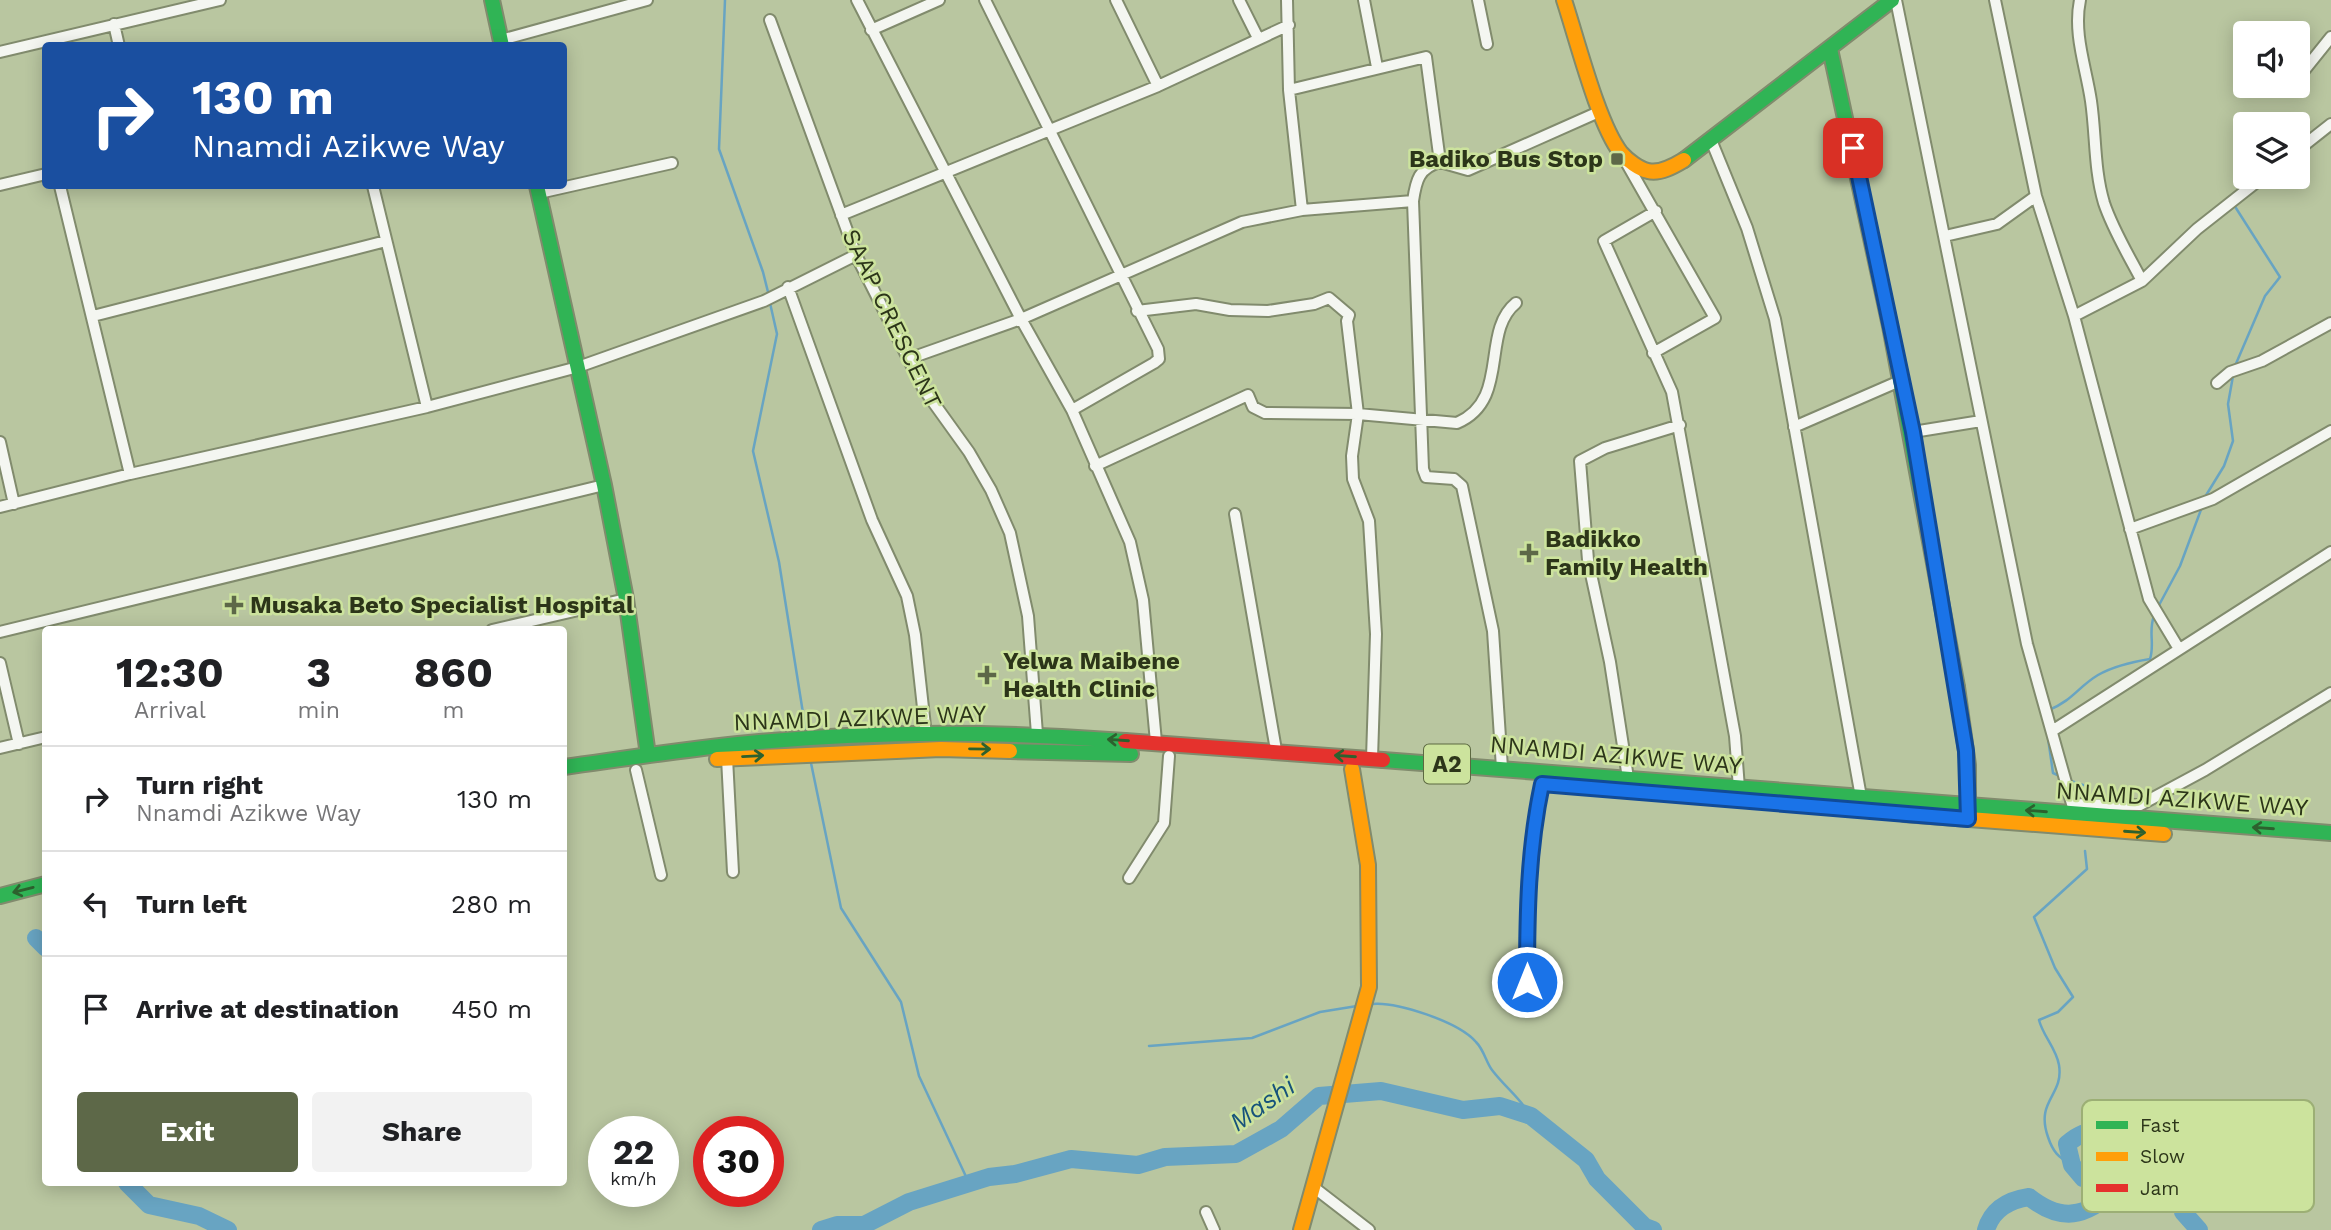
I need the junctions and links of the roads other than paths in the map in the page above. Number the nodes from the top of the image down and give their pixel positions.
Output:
1 (220, 0) edge
2 (492, 0) edge
3 (647, 0) edge
4 (857, 0) edge
5 (939, 0) edge
6 (985, 0) edge
7 (1115, 0) edge
8 (1239, 0) edge
9 (1287, 0) edge
10 (1364, 0) edge
11 (1478, 0) edge
12 (1564, 0) edge
13 (1894, 0) edge
14 (1995, 0) edge
15 (2080, 0) edge
16 (770, 20) dead end
17 (114, 24) junction
18 (1289, 25) junction
19 (871, 30) junction
20 (2331, 37) edge
21 (1258, 38) junction
22 (118, 42) edge
23 (502, 42) edge
24 (505, 42) edge
25 (1487, 44) dead end
26 (1830, 49) junction
27 (0, 52) edge
28 (2310, 63) edge
29 (1377, 67) junction
30 (1158, 86) junction
31 (1289, 90) junction
32 (1601, 111) junction
33 (2331, 124) edge
34 (1051, 130) junction
35 (1711, 140) junction
36 (2310, 141) edge
37 (1621, 153) junction
38 (1440, 162) junction
39 (672, 163) dead end
40 (947, 174) junction
41 (42, 175) edge
42 (567, 183) edge
43 (0, 185) edge
44 (61, 189) edge
45 (374, 189) edge
46 (538, 189) edge
47 (2248, 189) edge
48 (2036, 196) junction
49 (1413, 201) junction
50 (1302, 210) junction
51 (1656, 211) junction
52 (841, 215) junction
53 (1945, 236) junction
54 (386, 241) junction
55 (856, 255) junction
56 (1121, 275) junction
57 (2141, 281) junction
58 (788, 287) junction
59 (1516, 303) dead end
60 (1137, 311) junction
61 (93, 316) junction
62 (2074, 316) junction
63 (1021, 319) junction
64 (2331, 323) edge
65 (1653, 353) junction
66 (908, 359) junction
67 (578, 367) junction
68 (1902, 380) junction
69 (2217, 383) dead end
70 (428, 407) junction
71 (1072, 410) junction
72 (1358, 414) junction
73 (1423, 419) junction
74 (1981, 421) junction
75 (1680, 425) junction
76 (1794, 427) junction
77 (2331, 431) edge
78 (1913, 432) junction
79 (0, 442) edge
80 (1096, 466) junction
81 (130, 474) junction
82 (604, 485) junction
83 (14, 504) junction
84 (0, 507) edge
85 (1235, 514) dead end
86 (2130, 529) junction
87 (2331, 552) edge
88 (626, 599) junction
89 (509, 626) edge
90 (0, 632) edge
91 (2179, 649) junction
92 (0, 663) edge
93 (2331, 693) edge
94 (2052, 731) junction
95 (1037, 734) junction
96 (926, 735) junction
97 (42, 738) edge
98 (1156, 742) junction
99 (19, 744) junction
100 (0, 748) edge
101 (1276, 750) junction
102 (1169, 756) junction
103 (727, 758) junction
104 (1372, 758) junction
105 (644, 764) junction
106 (567, 767) edge
107 (1502, 768) junction
108 (1352, 769) junction
109 (1628, 778) junction
110 (567, 779) edge
111 (1542, 784) junction
112 (1739, 788) junction
113 (1861, 797) junction
114 (1968, 812) junction
115 (2331, 833) edge
116 (2331, 846) edge
117 (733, 872) dead end
118 (661, 875) dead end
119 (1129, 878) dead end
120 (42, 885) edge
121 (0, 896) edge
122 (42, 898) edge
123 (0, 909) edge
124 (1527, 982) dead end
125 (1312, 1186) junction
126 (1206, 1212) dead end
127 (1214, 1230) edge
128 (1301, 1230) edge
129 (1369, 1230) edge

1 - 17 street
2 - 23 main road
3 - 24 street
4 - 19 street
5 - 19 street
6 - 34 street
7 - 30 street
8 - 21 street
9 - 18 street
10 - 29 street
11 - 25 street
12 - 32 main road
13 - 26 main road
13 - 53 street
14 - 48 street
15 - 57 street
16 - 52 street, SAAP CRESCENT
17 - 22 street
17 - 27 street
18 - 21 street
18 - 31 street
19 - 40 street
20 - 28 street
21 - 30 street
26 - 35 main road
26 - 68 main road
29 - 31 street
29 - 38 street
30 - 34 street
31 - 50 street
32 - 37 main road
32 - 38 street
33 - 36 street
34 - 40 street
34 - 56 street
35 - 37 main road
35 - 76 street
37 - 51 street
38 - 49 street
39 - 42 street
40 - 52 street
40 - 63 street
41 - 43 street
44 - 61 street
45 - 54 street
46 - 67 main road
47 - 57 street
48 - 53 street
48 - 62 street
49 - 50 street
49 - 73 street
50 - 56 street
51 - 65 street
51 - 65 street
52 - 55 street, SAAP CRESCENT
53 - 74 street
54 - 61 street
54 - 70 street
55 - 58 street
55 - 66 street, SAAP CRESCENT
56 - 60 street
56 - 63 street
57 - 62 street
58 - 67 street
58 - 96 street
59 - 73 street
60 - 71 street
60 - 72 street
61 - 81 street
62 - 86 street
63 - 66 street
63 - 71 street
64 - 69 street
65 - 75 street
66 - 95 street, SAAP CRESCENT
67 - 70 street
67 - 82 main road
68 - 76 street
68 - 78 main road
70 - 81 street
71 - 80 street
72 - 73 street
72 - 80 street
72 - 104 street
73 - 107 street
74 - 78 street
74 - 94 street
75 - 109 street
75 - 112 street
76 - 113 street
77 - 86 street
78 - 114 main road
79 - 83 street
80 - 98 street
81 - 83 street
82 - 88 main road
82 - 90 street
83 - 84 street
85 - 101 street
86 - 91 street
87 - 91 street
88 - 89 street
88 - 105 main road
91 - 94 street
92 - 99 street
93 - 94 street
95 - 96 main road, NNAMDI AZIKWE WAY / A2
98 -> 95 main road, NNAMDI AZIKWE WAY / A2
96 - 105 main road, NNAMDI AZIKWE WAY / A2
97 - 99 street
98 - 101 main road, NNAMDI AZIKWE WAY / A2
99 - 100 street
104 -> 101 main road, NNAMDI AZIKWE WAY / A2
103 -> 102 main road, NNAMDI AZIKWE WAY / A2
102 - 108 main road, NNAMDI AZIKWE WAY / A2
102 - 119 street
103 - 105 main road, NNAMDI AZIKWE WAY / A2
103 - 117 street
104 - 107 main road, NNAMDI AZIKWE WAY / A2
105 - 106 main road, NNAMDI AZIKWE WAY / A2
105 - 110 main road, NNAMDI AZIKWE WAY / A2
105 - 118 street
107 - 109 main road, NNAMDI AZIKWE WAY / A2
108 - 111 main road, NNAMDI AZIKWE WAY / A2
108 - 125 main road
109 - 112 main road, NNAMDI AZIKWE WAY / A2
111 - 114 main road, NNAMDI AZIKWE WAY / A2
111 - 124 street
112 - 113 main road, NNAMDI AZIKWE WAY / A2
113 - 114 main road, NNAMDI AZIKWE WAY / A2
115 -> 114 main road, NNAMDI AZIKWE WAY / A2
114 -> 116 main road, NNAMDI AZIKWE WAY / A2
120 -> 121 main road
122 - 123 main road
125 - 128 main road
125 - 129 street
126 - 127 street

